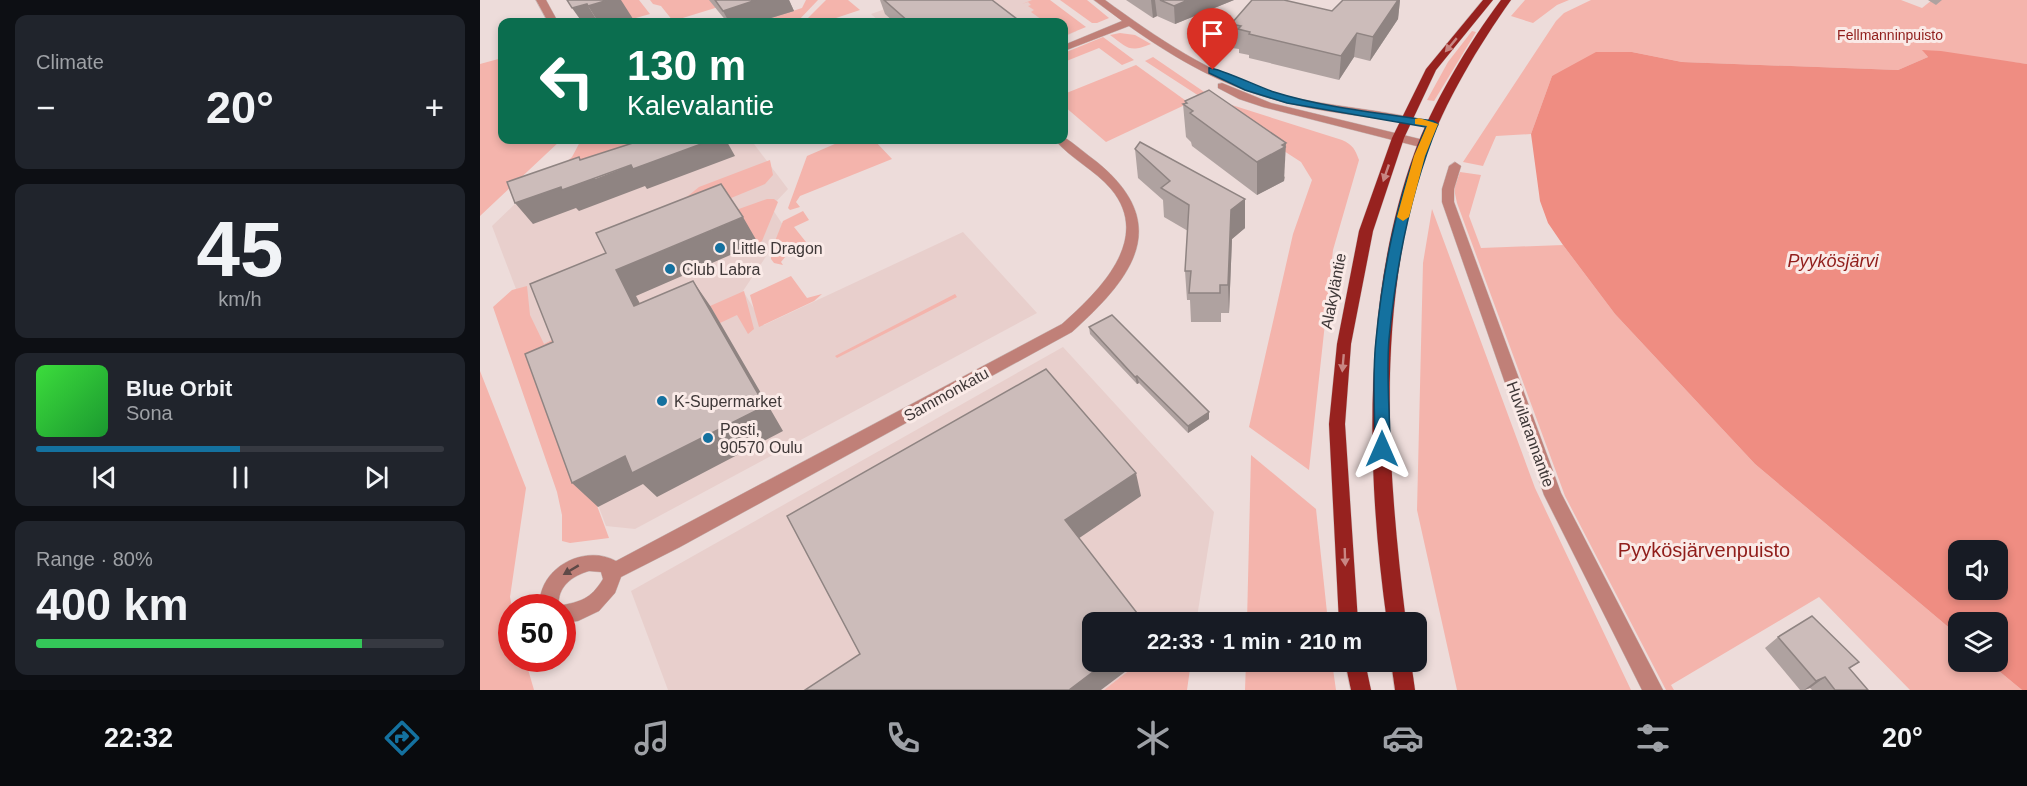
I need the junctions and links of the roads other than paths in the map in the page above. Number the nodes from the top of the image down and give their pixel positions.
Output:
1 (540, 0) edge
2 (1099, 0) edge
3 (1488, 0) edge
4 (1506, 0) edge
5 (551, 18) edge
6 (1130, 22) junction
7 (1068, 46) edge
8 (1169, 48) junction
9 (1407, 119) junction
10 (1433, 124) junction
11 (1398, 138) junction
12 (1066, 144) edge
13 (1424, 144) junction
14 (1455, 166) dead end
15 (612, 572) junction
16 (550, 594) edge
17 (576, 612) edge
18 (1347, 612) edge
19 (1395, 612) edge
20 (1357, 672) edge
21 (1402, 672) edge
22 (1361, 690) edge
23 (1405, 690) edge
24 (1653, 690) edge

1 - 5 street
2 - 6 street
3 -> 9 main road, Alakyläntie
4 - 10 main road
6 - 7 street
6 - 8 street
8 - 9 street
8 - 11 street
9 - 10 street
9 - 11 main road, Alakyläntie
10 - 13 main road
11 - 13 street
11 -> 18 main road, Alakyläntie
12 - 15 street, Sammonkatu
13 - 19 main road
14 - 24 street, Huvilarannantie
15 -> 16 street
15 - 17 street
20 - 22 main road
21 - 23 main road

